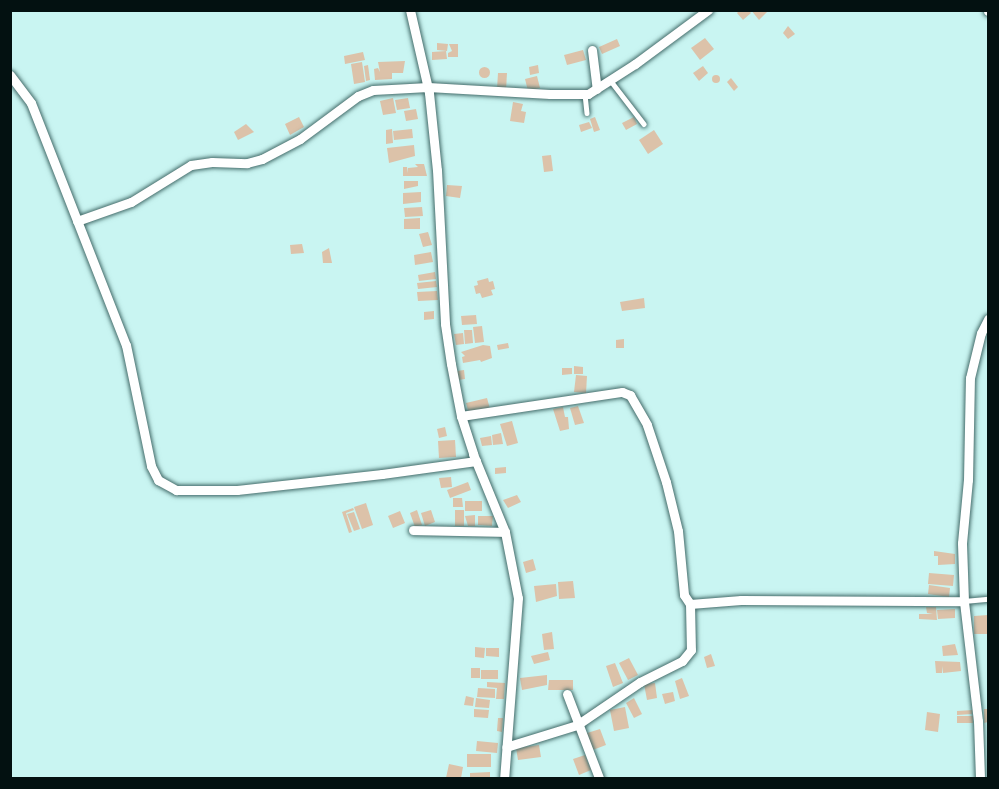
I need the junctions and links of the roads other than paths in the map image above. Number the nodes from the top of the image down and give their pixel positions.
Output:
1 (410, 10) edge
2 (708, 10) edge
3 (592, 50) dead end
4 (10, 75) edge
5 (611, 81) junction
6 (428, 87) junction
7 (597, 89) junction
8 (585, 94) junction
9 (588, 113) dead end
10 (644, 124) dead end
11 (77, 221) junction
12 (988, 319) edge
13 (461, 416) junction
14 (476, 461) junction
15 (413, 530) dead end
16 (505, 532) junction
17 (988, 599) edge
18 (964, 601) junction
19 (690, 604) junction
20 (567, 694) dead end
21 (577, 725) junction
22 (506, 747) junction
23 (504, 778) edge
24 (599, 778) edge
25 (980, 778) edge

1 - 6 street
2 - 5 street
3 - 7 street
4 - 11 street
5 - 7 street
5 - 10 lane
6 - 8 street
6 - 11 street
6 - 13 street
7 - 8 street
8 - 9 lane
11 - 14 street
12 - 18 street
13 - 14 street
13 - 19 street
14 - 16 street
15 - 16 street
16 - 22 street
17 - 18 lane
18 - 19 street
18 - 25 street
19 - 21 street
20 - 21 street
21 - 22 street
21 - 24 street
22 - 23 street

